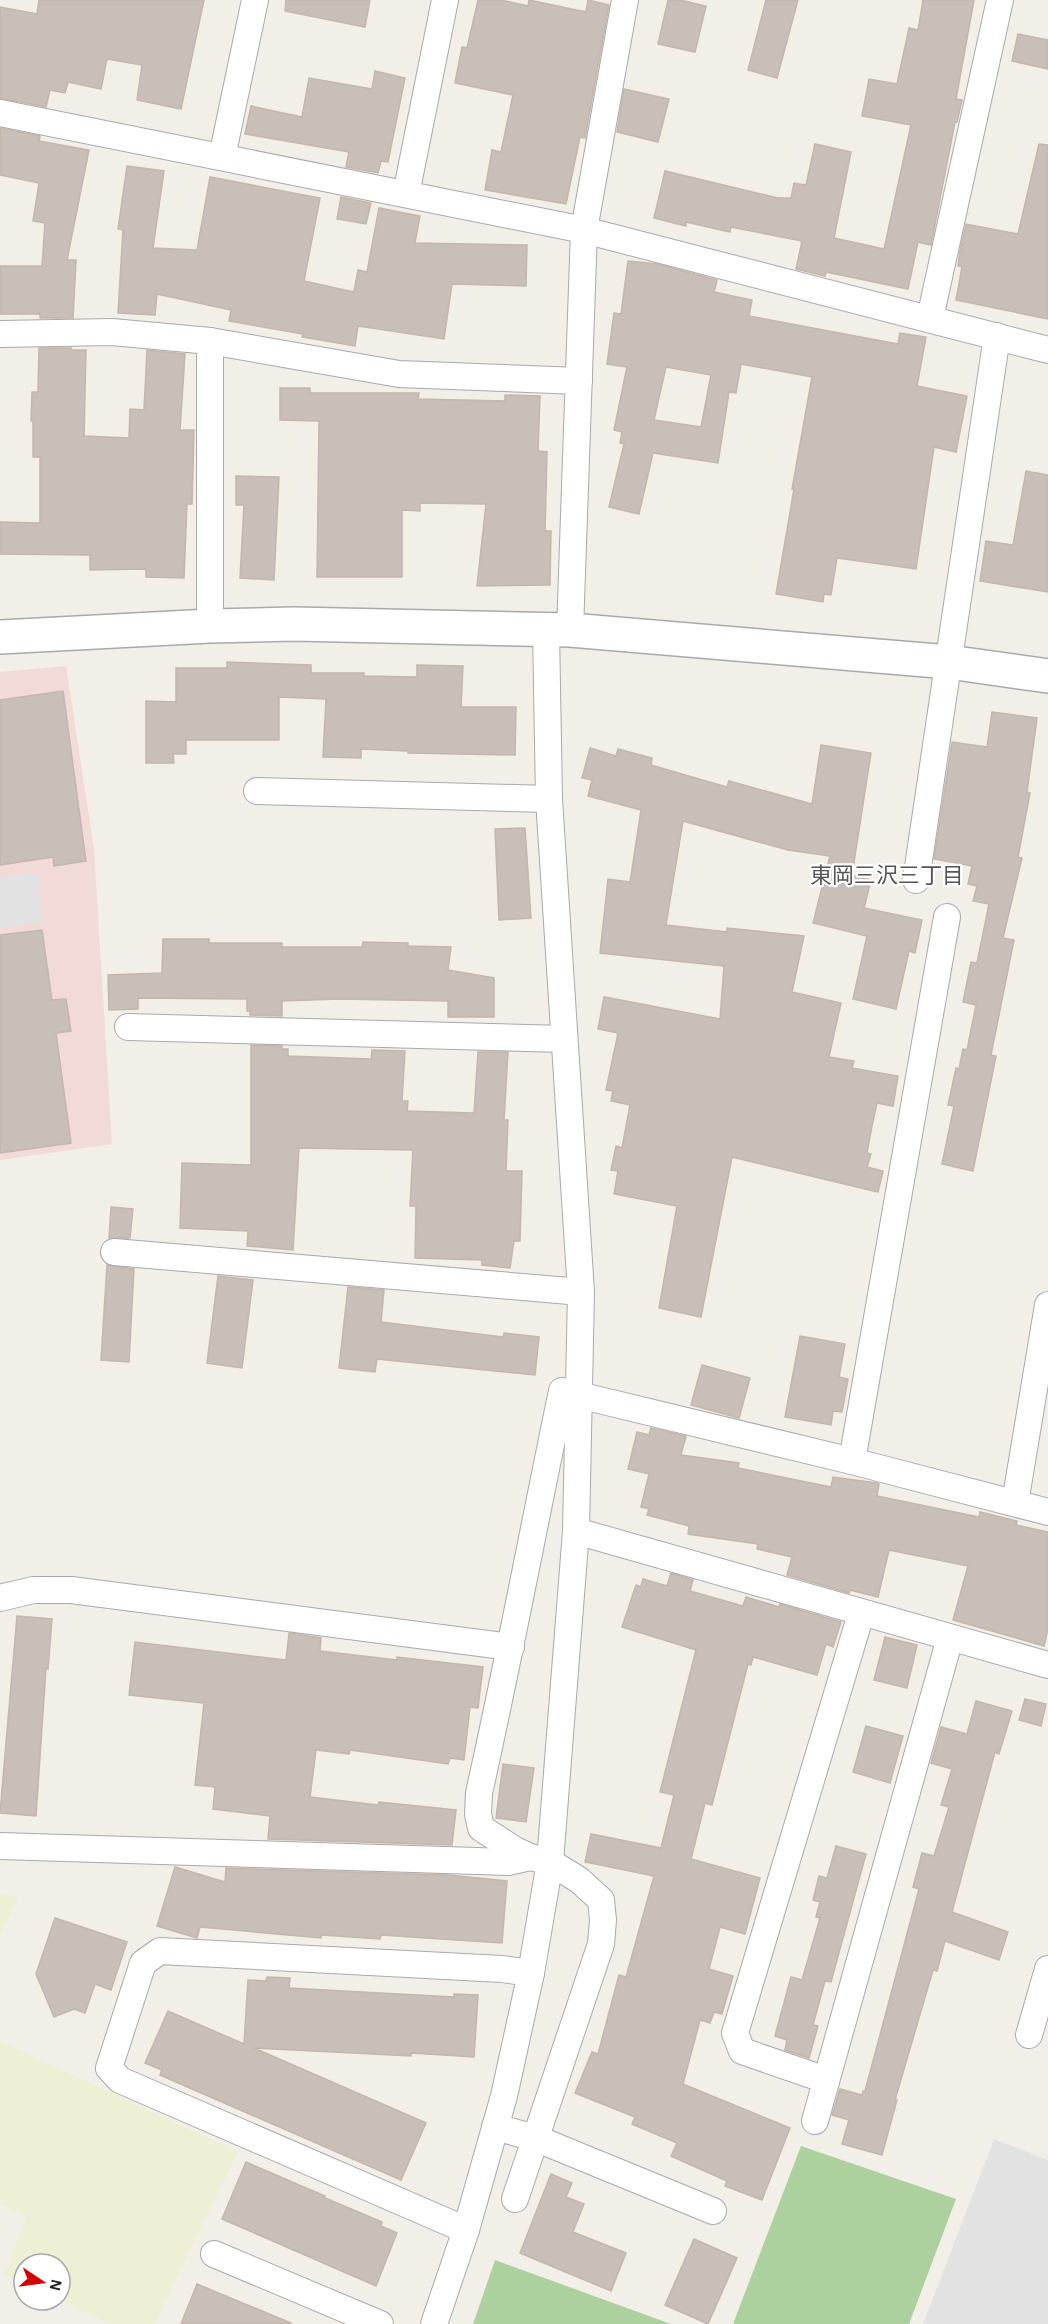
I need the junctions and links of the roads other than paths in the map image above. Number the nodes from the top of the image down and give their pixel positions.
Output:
1 (255, 0) edge
2 (446, 0) edge
3 (625, 0) edge
4 (1000, 0) edge
5 (0, 113) edge
6 (222, 157) junction
7 (406, 194) junction
8 (584, 230) junction
9 (930, 318) junction
10 (0, 334) edge
11 (997, 336) junction
12 (210, 341) junction
13 (1048, 350) edge
14 (579, 381) junction
15 (210, 626) junction
16 (558, 630) junction
17 (0, 637) edge
18 (949, 662) junction
19 (1048, 676) edge
20 (257, 791) dead end
21 (549, 799) junction
22 (916, 880) dead end
23 (947, 917) dead end
24 (128, 1027) dead end
25 (564, 1039) junction
26 (114, 1252) dead end
27 (581, 1292) junction
28 (1048, 1305) edge
29 (579, 1394) junction
30 (852, 1461) junction
31 (1015, 1503) junction
32 (1048, 1512) edge
33 (576, 1531) junction
34 (0, 1598) edge
35 (861, 1614) junction
36 (950, 1638) junction
37 (511, 1647) junction
38 (1048, 1665) edge
39 (0, 1846) edge
40 (540, 1860) junction
41 (1048, 1969) edge
42 (531, 1973) junction
43 (1029, 2035) dead end
44 (826, 2080) junction
45 (815, 2121) dead end
46 (495, 2127) junction
47 (535, 2138) junction
48 (515, 2199) dead end
49 (713, 2211) dead end
50 (466, 2230) junction
51 (214, 2254) dead end
52 (380, 2324) edge
53 (434, 2324) edge

1 - 6 street
2 - 7 street
3 - 8 street
4 - 9 street
5 - 6 street
6 - 7 street
7 - 8 street
8 - 9 street
8 - 14 street
9 - 11 street
10 - 12 street
11 - 13 street
11 - 18 street
12 - 14 street
12 - 15 street
14 - 16 street
15 - 16 street
15 - 17 street
16 - 18 street
16 - 21 street
18 - 19 street
18 - 22 street
20 - 21 street
21 - 25 street
23 - 30 street
24 - 25 street
25 - 27 street
26 - 27 street
27 - 29 street
28 - 31 street
29 - 30 street
29 - 33 street
29 - 37 street
30 - 31 street
31 - 32 street
33 - 35 street
33 - 40 street
34 - 37 street
35 - 36 street
35 - 44 street
36 - 38 street
36 - 44 street
37 - 40 street
39 - 40 street
40 - 42 street
40 - 47 street
41 - 43 street
42 - 46 street
42 - 50 street
44 - 45 street
46 - 47 street
46 - 50 street
47 - 48 street
47 - 49 street
50 - 53 street
51 - 52 street

